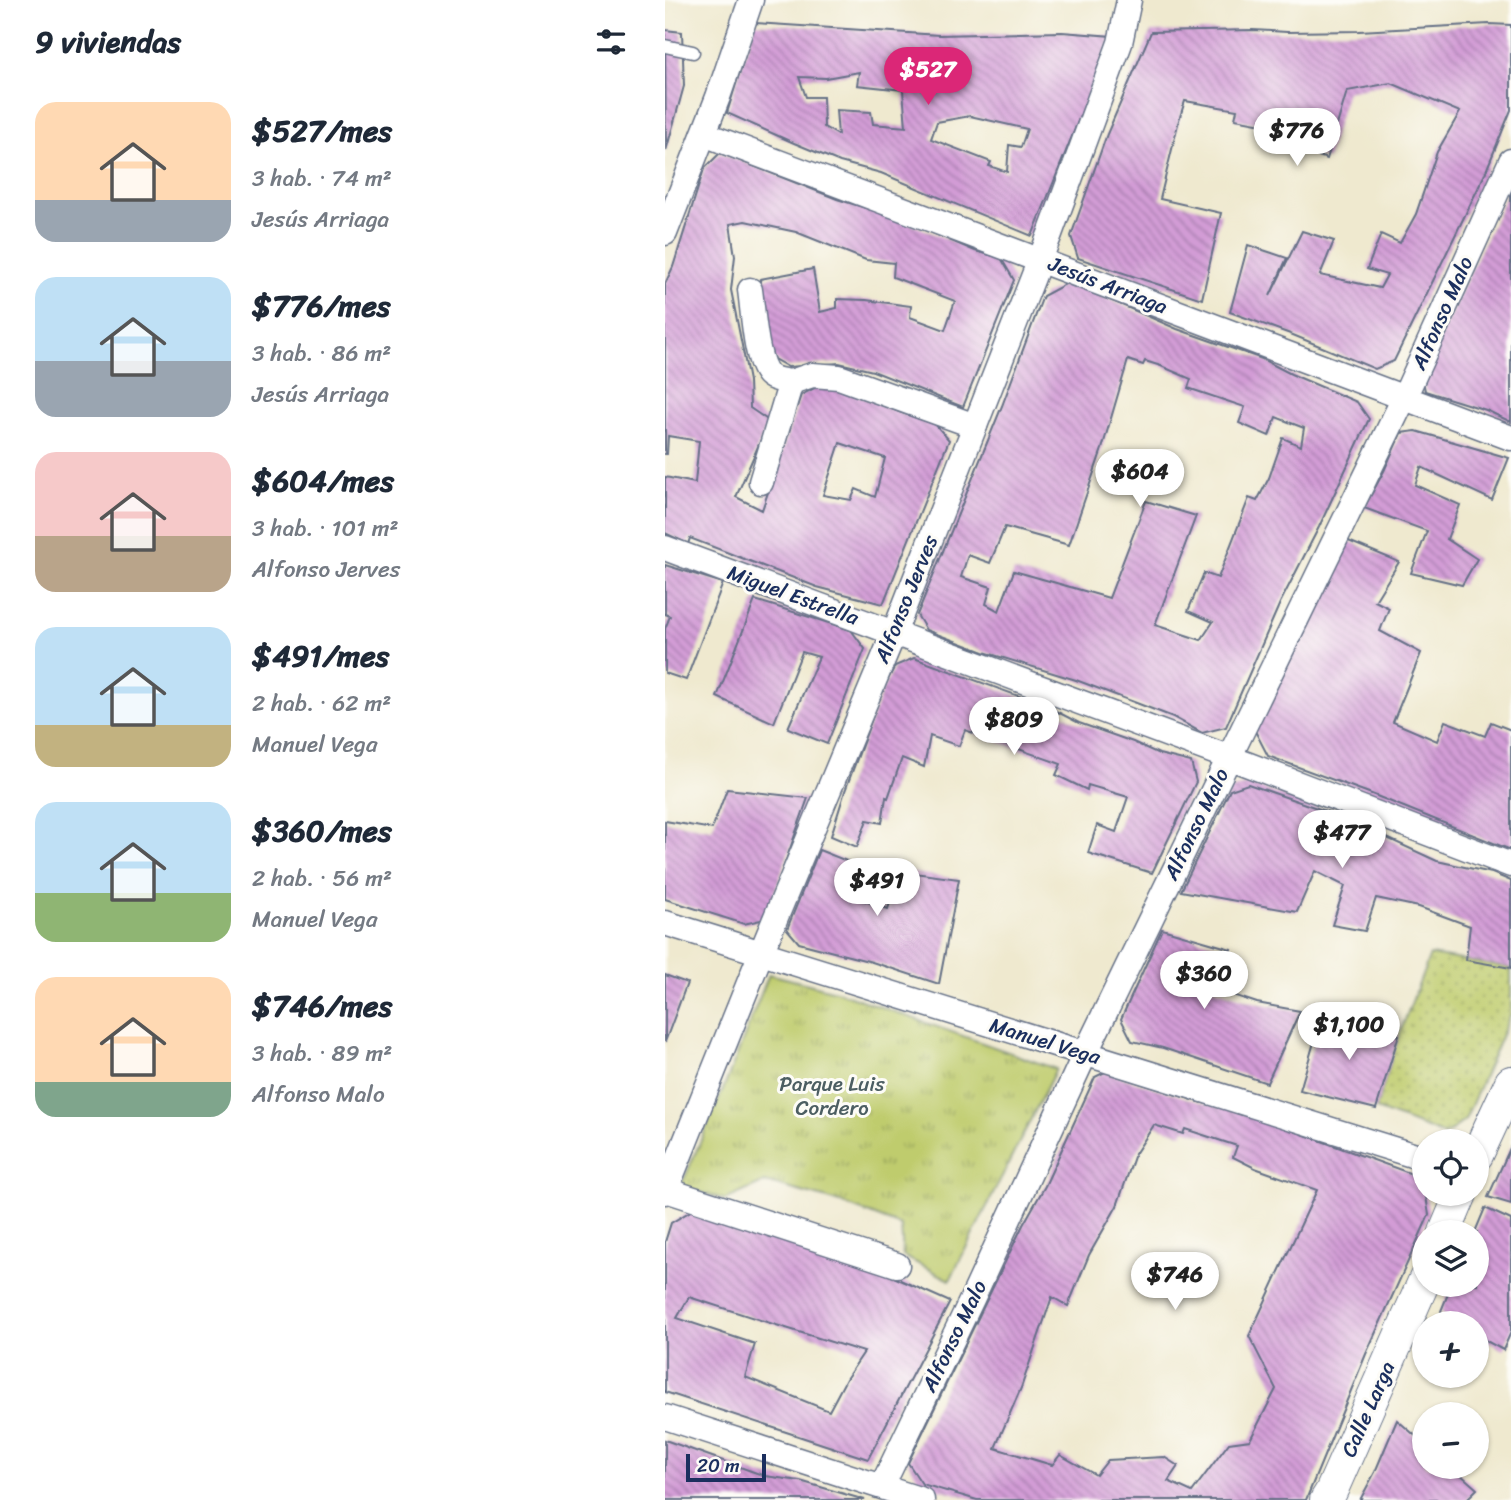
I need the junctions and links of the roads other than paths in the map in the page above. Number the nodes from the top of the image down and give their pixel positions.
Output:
1 (751, 0) edge
2 (1129, 0) edge
3 (665, 46) edge
4 (694, 52) dead end
5 (704, 134) junction
6 (1511, 161) edge
7 (673, 189) edge
8 (665, 233) edge
9 (1039, 259) junction
10 (750, 289) dead end
11 (791, 383) junction
12 (1404, 398) junction
13 (975, 426) junction
14 (1511, 438) edge
15 (761, 482) dead end
16 (665, 548) edge
17 (894, 633) junction
18 (1229, 757) junction
19 (1511, 865) edge
20 (665, 923) edge
21 (761, 953) junction
22 (1085, 1054) junction
23 (1511, 1082) edge
24 (1489, 1129) edge
25 (1412, 1155) edge
26 (666, 1191) edge
27 (897, 1265) dead end
28 (1417, 1297) edge
29 (665, 1417) edge
30 (882, 1486) junction
31 (922, 1500) edge
32 (1326, 1500) edge

1 - 5 street
2 - 9 street, Alfonso Jerves
3 - 4 lane
5 - 7 street
5 - 9 street, Jesús Arriaga
6 - 12 street, Alfonso Malo
7 - 8 street
9 - 12 street, Jesús Arriaga
9 - 13 street, Alfonso Jerves
10 - 11 street
11 - 13 street
11 - 15 street
12 - 14 street, Jesús Arriaga
12 - 18 street, Alfonso Malo
13 - 17 street, Alfonso Jerves
16 - 17 street, Miguel Estrella
17 - 18 street, Miguel Estrella
17 - 21 street, Alfonso Jerves
18 - 19 street, Miguel Estrella
18 - 22 street, Alfonso Malo
20 - 21 street, Manuel Vega
21 - 22 street, Manuel Vega
21 - 26 street, Alfonso Jerves
22 - 25 street, Manuel Vega
22 - 30 street, Alfonso Malo
23 - 24 street
26 - 27 street
28 - 32 street, Calle Larga
29 - 30 street
30 - 31 street

